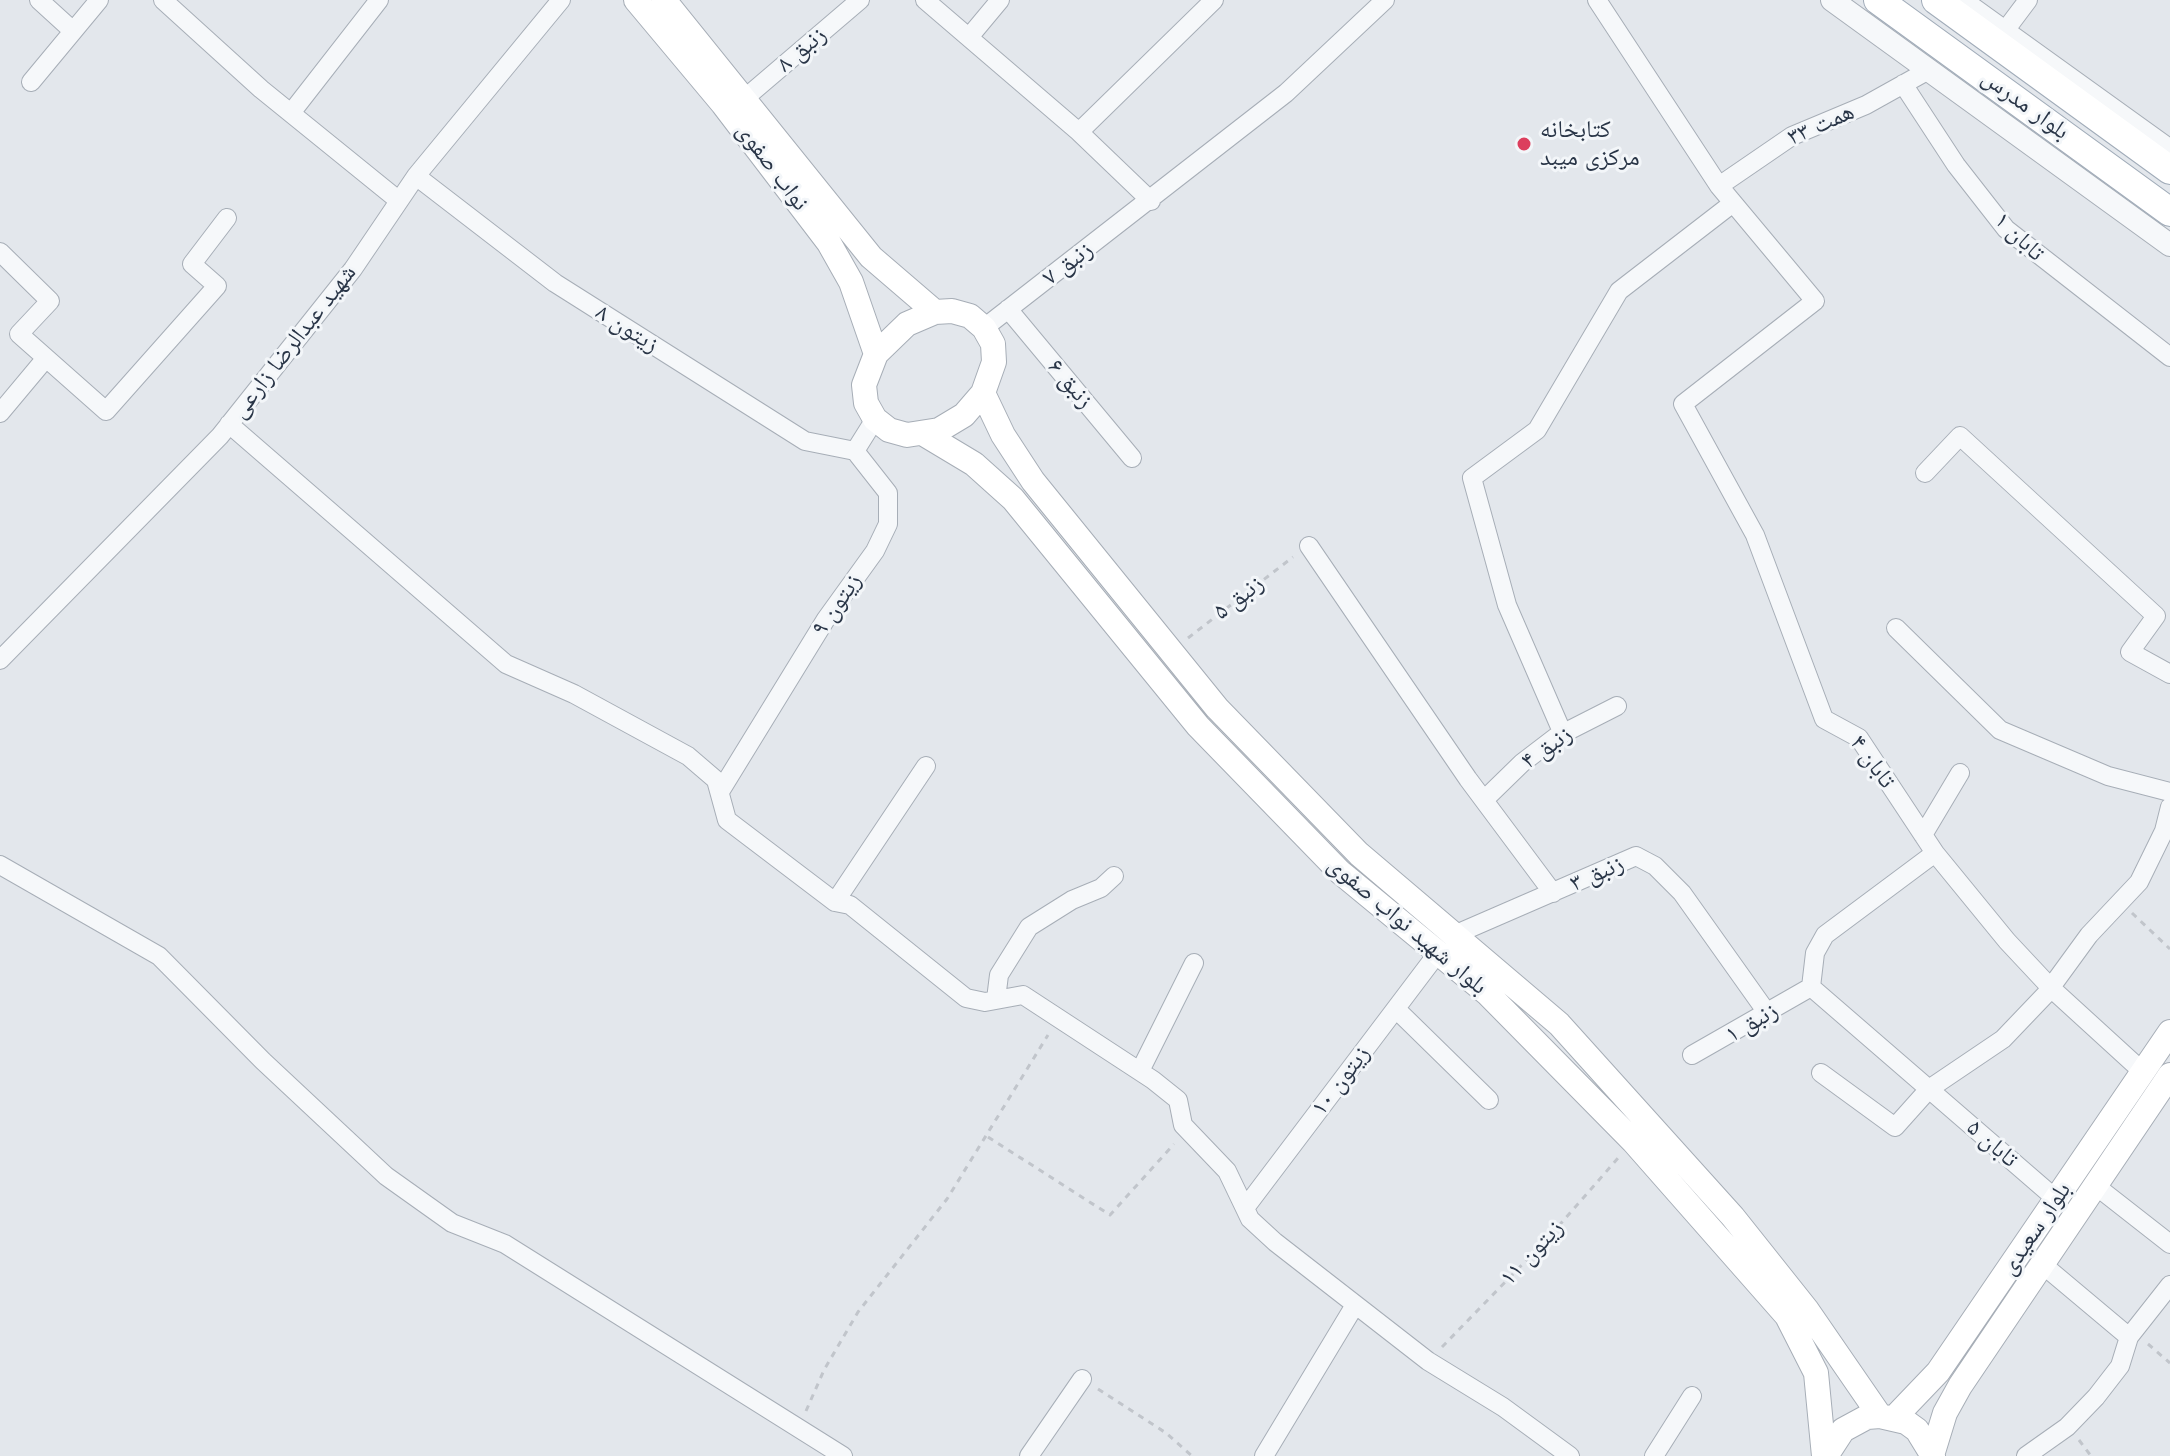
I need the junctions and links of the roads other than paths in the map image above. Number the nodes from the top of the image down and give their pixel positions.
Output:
1 (39, 0) edge
2 (99, 0) edge
3 (163, 0) edge
4 (379, 0) edge
5 (561, 0) edge
6 (636, 0) edge
7 (664, 0) edge
8 (860, 0) edge
9 (925, 0) edge
10 (1000, 0) edge
11 (1214, 0) edge
12 (1385, 0) edge
13 (1832, 0) edge
14 (1878, 0) edge
15 (1936, 0) edge
16 (1960, 0) edge
17 (2028, 0) edge
18 (1607, 4) edge
19 (73, 31) junction
20 (2004, 32) junction
21 (970, 36) junction
22 (686, 43) junction
23 (1947, 50) junction
24 (1927, 71) junction
25 (31, 82) dead end
26 (1903, 84) junction
27 (744, 99) junction
28 (291, 113) junction
29 (1079, 132) junction
30 (2170, 151) edge
31 (2170, 170) edge
32 (416, 176) junction
33 (1719, 186) junction
34 (398, 200) junction
35 (1151, 201) junction
36 (1733, 203) junction
37 (2170, 212) edge
38 (227, 218) dead end
39 (2170, 245) edge
40 (0, 252) edge
41 (1008, 309) junction
42 (935, 312) junction
43 (984, 328) junction
44 (876, 354) junction
45 (2170, 357) edge
46 (46, 358) junction
47 (983, 393) junction
48 (0, 413) edge
49 (875, 419) junction
50 (229, 424) junction
51 (924, 434) junction
52 (855, 451) junction
53 (1132, 458) dead end
54 (1925, 473) dead end
55 (1309, 546) road end
56 (1896, 628) dead end
57 (0, 660) edge
58 (2170, 674) edge
59 (1617, 706) dead end
60 (1563, 734) junction
61 (926, 766) dead end
62 (1960, 773) dead end
63 (721, 790) junction
64 (2170, 792) edge
65 (1484, 800) junction
66 (2170, 807) edge
67 (1923, 835) junction
68 (1935, 853) junction
69 (0, 865) edge
70 (1114, 876) dead end
71 (1553, 893) junction
72 (835, 902) junction
73 (1454, 935) junction
74 (1437, 954) junction
75 (1194, 963) dead end
76 (1496, 985) junction
77 (1811, 987) junction
78 (2051, 988) junction
79 (996, 999) junction
80 (1396, 1009) junction
81 (1768, 1014) junction
82 (2170, 1032) edge
83 (1692, 1055) dead end
84 (1140, 1071) junction
85 (1821, 1073) dead end
86 (2161, 1081) edge
87 (1929, 1089) junction
88 (1489, 1100) dead end
89 (2096, 1186) junction
90 (2056, 1199) junction
91 (1245, 1208) junction
92 (2170, 1244) edge
93 (2042, 1264) junction
94 (2170, 1285) edge
95 (1355, 1305) junction
96 (2131, 1334) junction
97 (1082, 1379) road end
98 (1692, 1396) dead end
99 (1887, 1417) junction
100 (1933, 1454) edge
101 (843, 1456) edge
102 (1029, 1456) edge
103 (1264, 1456) edge
104 (1570, 1456) edge
105 (1654, 1456) edge
106 (1825, 1456) edge
107 (2026, 1456) edge

1 - 19 street
2 - 19 street
3 - 28 street
4 - 28 street
5 - 32 street, شهید عبدالرضا زارعی
6 - 22 main road, نواب صفوی
7 - 22 main road, نواب صفوی
8 - 27 street, زنبق ۸
9 - 21 street
10 - 21 street
11 - 29 street
12 - 35 street, زنبق ۷
13 - 24 street
14 - 23 main road, بلوار مدرس
15 - 31 main road, بلوار مدرس
16 - 20 street
17 - 20 street
18 - 33 street
19 - 25 street
20 - 30 street
21 - 29 street
22 - 27 main road, نواب صفوی
22 - 44 main road, نواب صفوی
23 - 24 street
23 - 37 main road, بلوار مدرس
24 - 26 street, همت ۳۳
24 - 39 street
26 - 33 street, همت ۳۳
26 - 45 street, تابان ۱
27 - 42 main road, نواب صفوی
28 - 34 street
29 - 35 street
32 - 34 street, شهید عبدالرضا زارعی
32 - 52 street, زیتون ۸
33 - 36 street
34 - 50 street, شهید عبدالرضا زارعی
35 - 41 street, زنبق ۷
36 - 60 street
36 - 67 street, تابان ۴
38 - 46 street
40 - 46 street
41 - 43 street, زنبق ۷
41 - 53 street, زنبق ۶
42 - 43 main road
42 - 44 main road
43 - 47 main road
44 - 49 main road
46 - 48 street
47 - 51 main road
47 - 73 main road, بلوار شهید نواب صفوی
49 - 51 main road
49 - 52 street
50 - 57 street, شهید عبدالرضا زارعی
50 - 63 street
51 - 74 main road, بلوار شهید نواب صفوی
52 - 63 street, زیتون ۹
54 - 58 street
55 - 65 street
56 - 64 street
59 - 60 street, زنبق ۴
60 - 65 street, زنبق ۴
61 - 72 street
62 - 67 street
63 - 72 street
65 - 71 street
66 - 78 street
67 - 68 street, تابان ۴
68 - 77 street
68 - 78 street, تابان ۴
69 - 101 street
70 - 79 street
71 - 73 street, زنبق ۳
71 - 81 street, زنبق ۳
72 - 79 street
73 - 76 main road, بلوار شهید نواب صفوی
74 - 76 main road, بلوار شهید نواب صفوی
74 - 80 street, زیتون ۱۰
75 - 84 street
76 - 99 main road, بلوار شهید نواب صفوی
76 - 106 main road, بلوار شهید نواب صفوی
77 - 81 street, زنبق ۱
77 - 87 street, تابان ۵
78 - 86 street, تابان ۴
78 - 87 street
79 - 84 street
80 - 88 street
80 - 91 street, زیتون ۱۰
81 - 83 street, زنبق ۱
82 - 86 main road, بلوار سعیدی
84 - 91 street
85 - 87 street
86 - 89 main road, بلوار سعیدی
86 - 90 main road, بلوار سعیدی
87 - 90 street, تابان ۵
89 - 92 street
89 - 93 main road, بلوار سعیدی
90 - 99 main road, بلوار سعیدی
91 - 95 street
93 - 96 street
93 - 100 main road, بلوار سعیدی
94 - 96 street
95 - 103 street
95 - 104 street
96 - 107 street
97 - 102 street
98 - 105 street
99 - 100 main road, بلوار شهید نواب صفوی
99 - 106 main road

